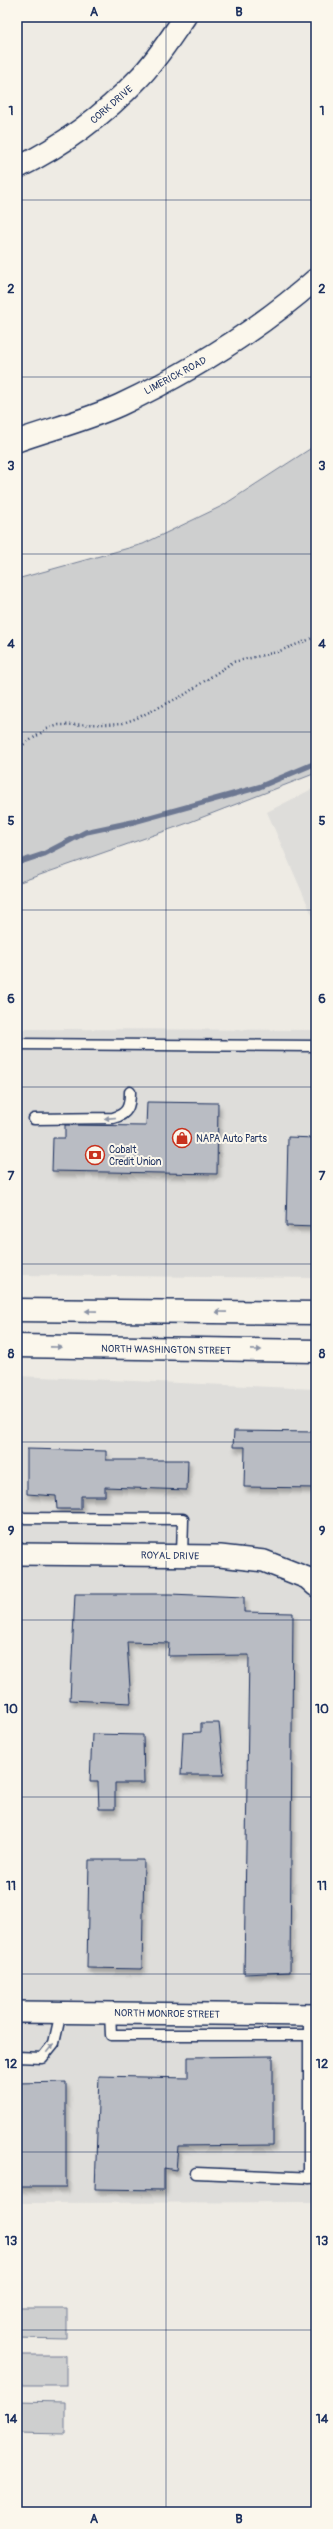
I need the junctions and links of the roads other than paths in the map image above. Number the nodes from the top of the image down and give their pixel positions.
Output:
1 (185, 17) edge
2 (17, 168) edge
3 (316, 279) edge
4 (17, 442) edge
5 (17, 1044) edge
6 (316, 1046) edge
7 (130, 1092) dead end
8 (34, 1119) dead end
9 (17, 1310) edge
10 (316, 1313) edge
11 (17, 1346) edge
12 (316, 1351) edge
13 (17, 1518) edge
14 (17, 1554) edge
15 (182, 1555) junction
16 (316, 1586) edge
17 (17, 2012) edge
18 (61, 2012) junction
19 (110, 2012) junction
20 (154, 2012) junction
21 (311, 2021) edge
22 (153, 2035) junction
23 (17, 2057) edge
24 (196, 2174) dead end
25 (313, 2178) edge

1 - 2 street, CORK DRIVE
3 - 4 street, LIMERICK ROAD
5 - 6 lane
7 -> 8 lane
10 -> 9 main road
11 -> 12 main road, NORTH WASHINGTON STREET
13 - 15 lane
14 - 15 street, ROYAL DRIVE
15 - 16 street, ROYAL DRIVE
17 - 18 street, NORTH MONROE STREET
18 - 19 street, NORTH MONROE STREET
23 -> 18 lane
19 - 20 street, NORTH MONROE STREET
19 - 22 lane
20 - 21 street, NORTH MONROE STREET
20 - 22 lane
21 - 22 lane
21 - 25 lane
24 - 25 lane

